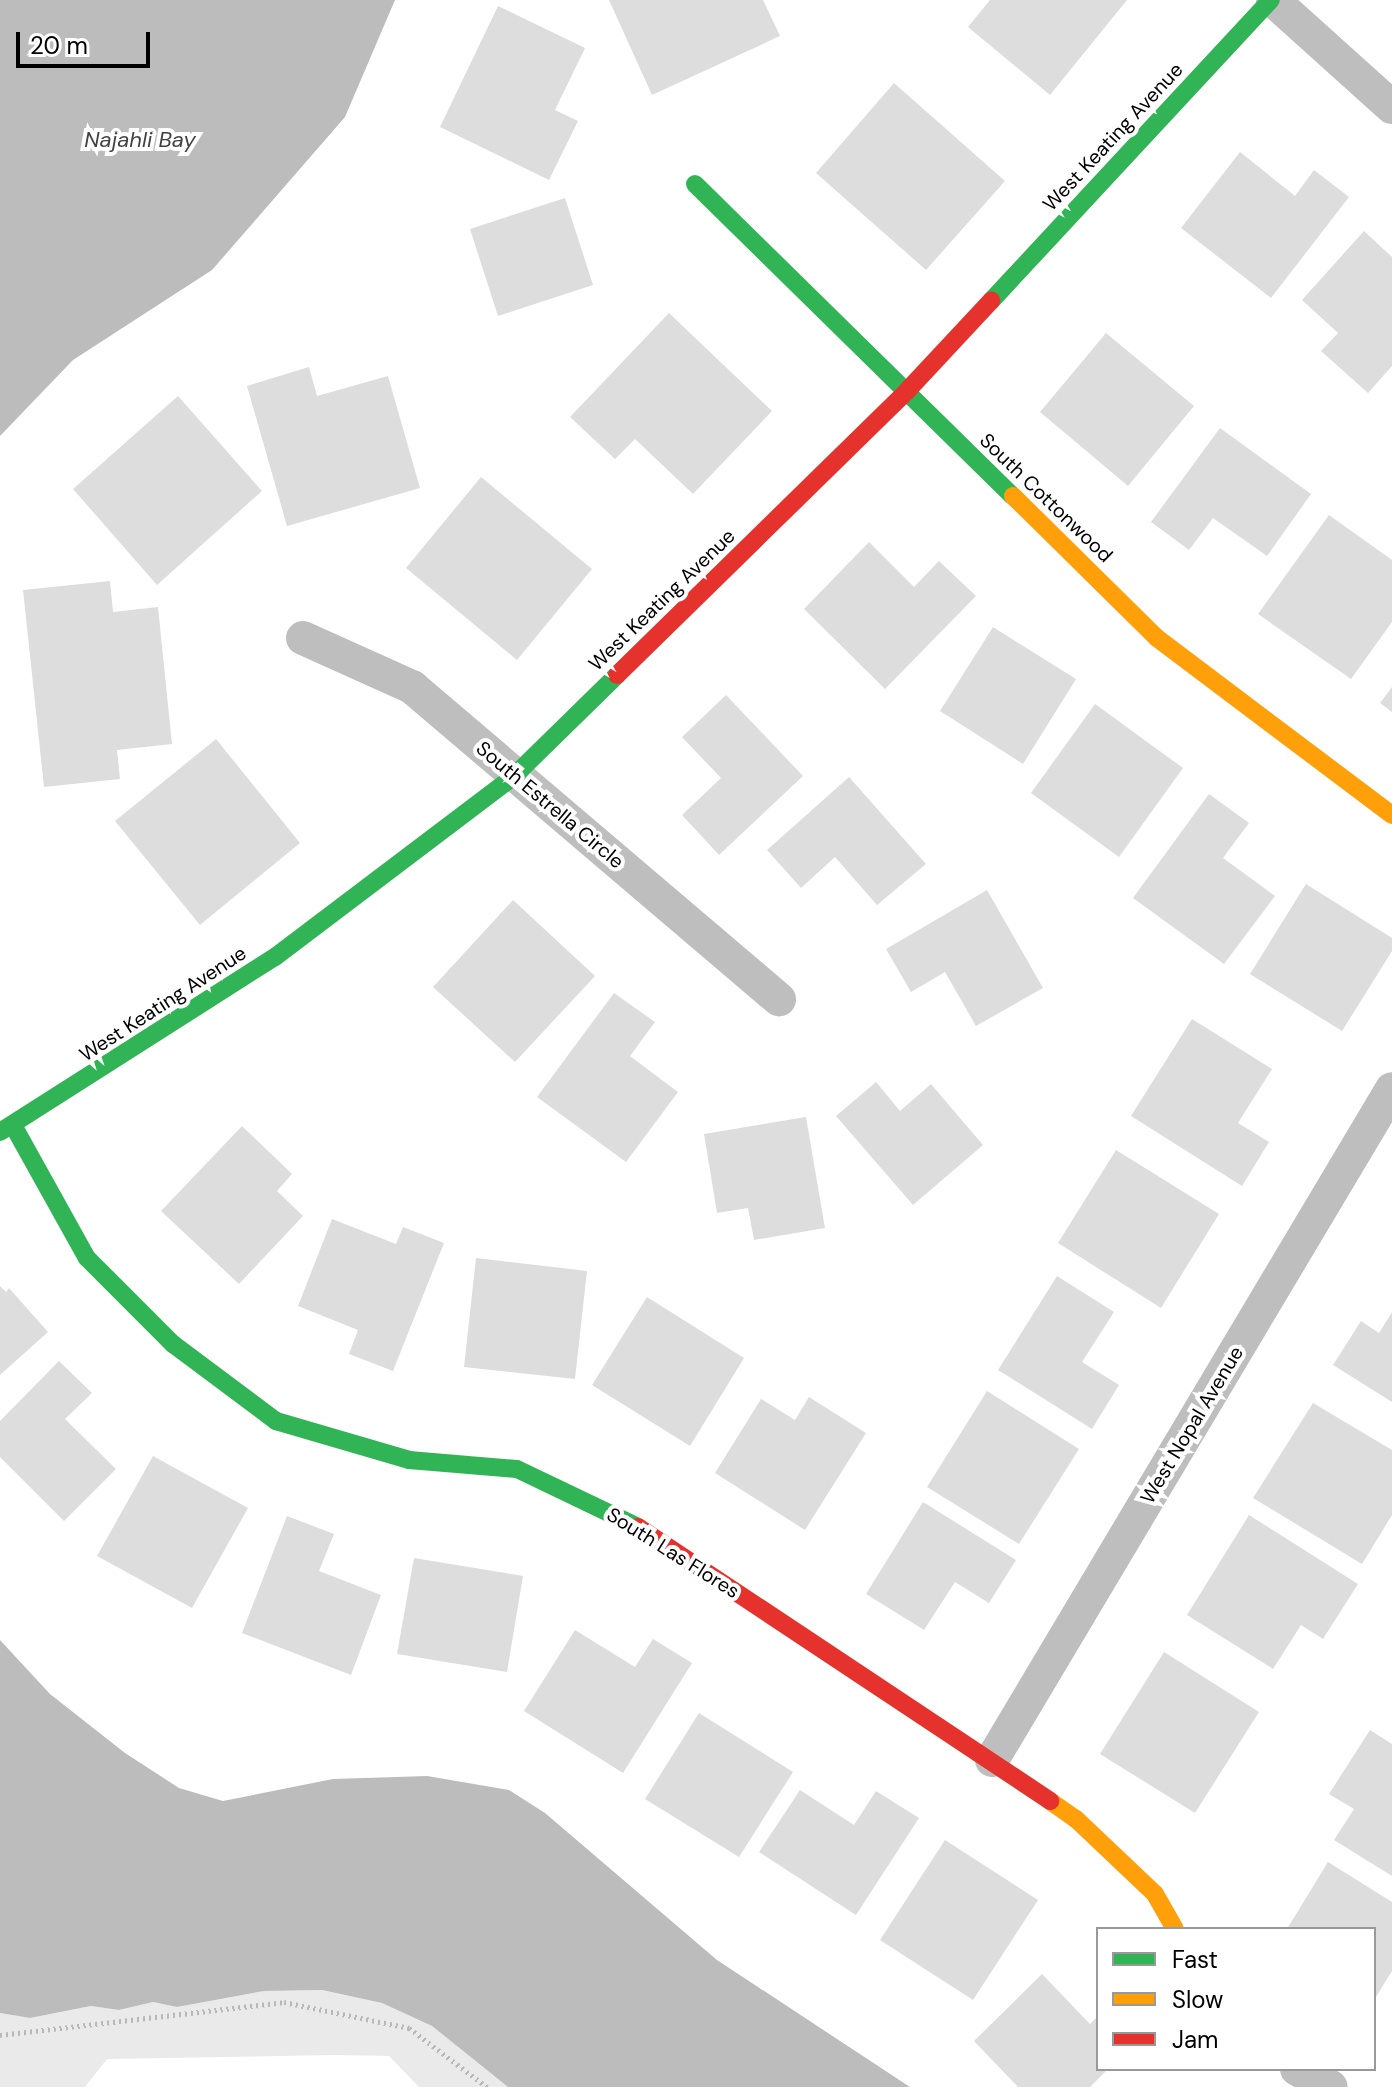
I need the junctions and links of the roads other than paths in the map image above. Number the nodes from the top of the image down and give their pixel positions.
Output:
1 (1272, 0) edge
2 (1392, 107) edge
3 (695, 184) dead end
4 (906, 392) junction
5 (303, 638) dead end
6 (514, 776) junction
7 (1392, 815) edge
8 (779, 999) dead end
9 (1392, 1089) edge
10 (7, 1130) edge
11 (992, 1760) junction
12 (1174, 1927) edge
13 (1301, 2071) edge
14 (1331, 2087) edge

1 - 2 street
1 - 4 street, West Keating Avenue
3 - 4 street, South Cottonwood
4 - 6 street, West Keating Avenue
4 - 7 street, South Cottonwood
5 - 6 street, South Estrella Circle
6 - 8 street, South Estrella Circle
6 - 10 street, West Keating Avenue
9 - 11 street, West Nopal Avenue
10 - 11 street, South Las Flores
11 - 12 street, South Las Flores
13 - 14 street

